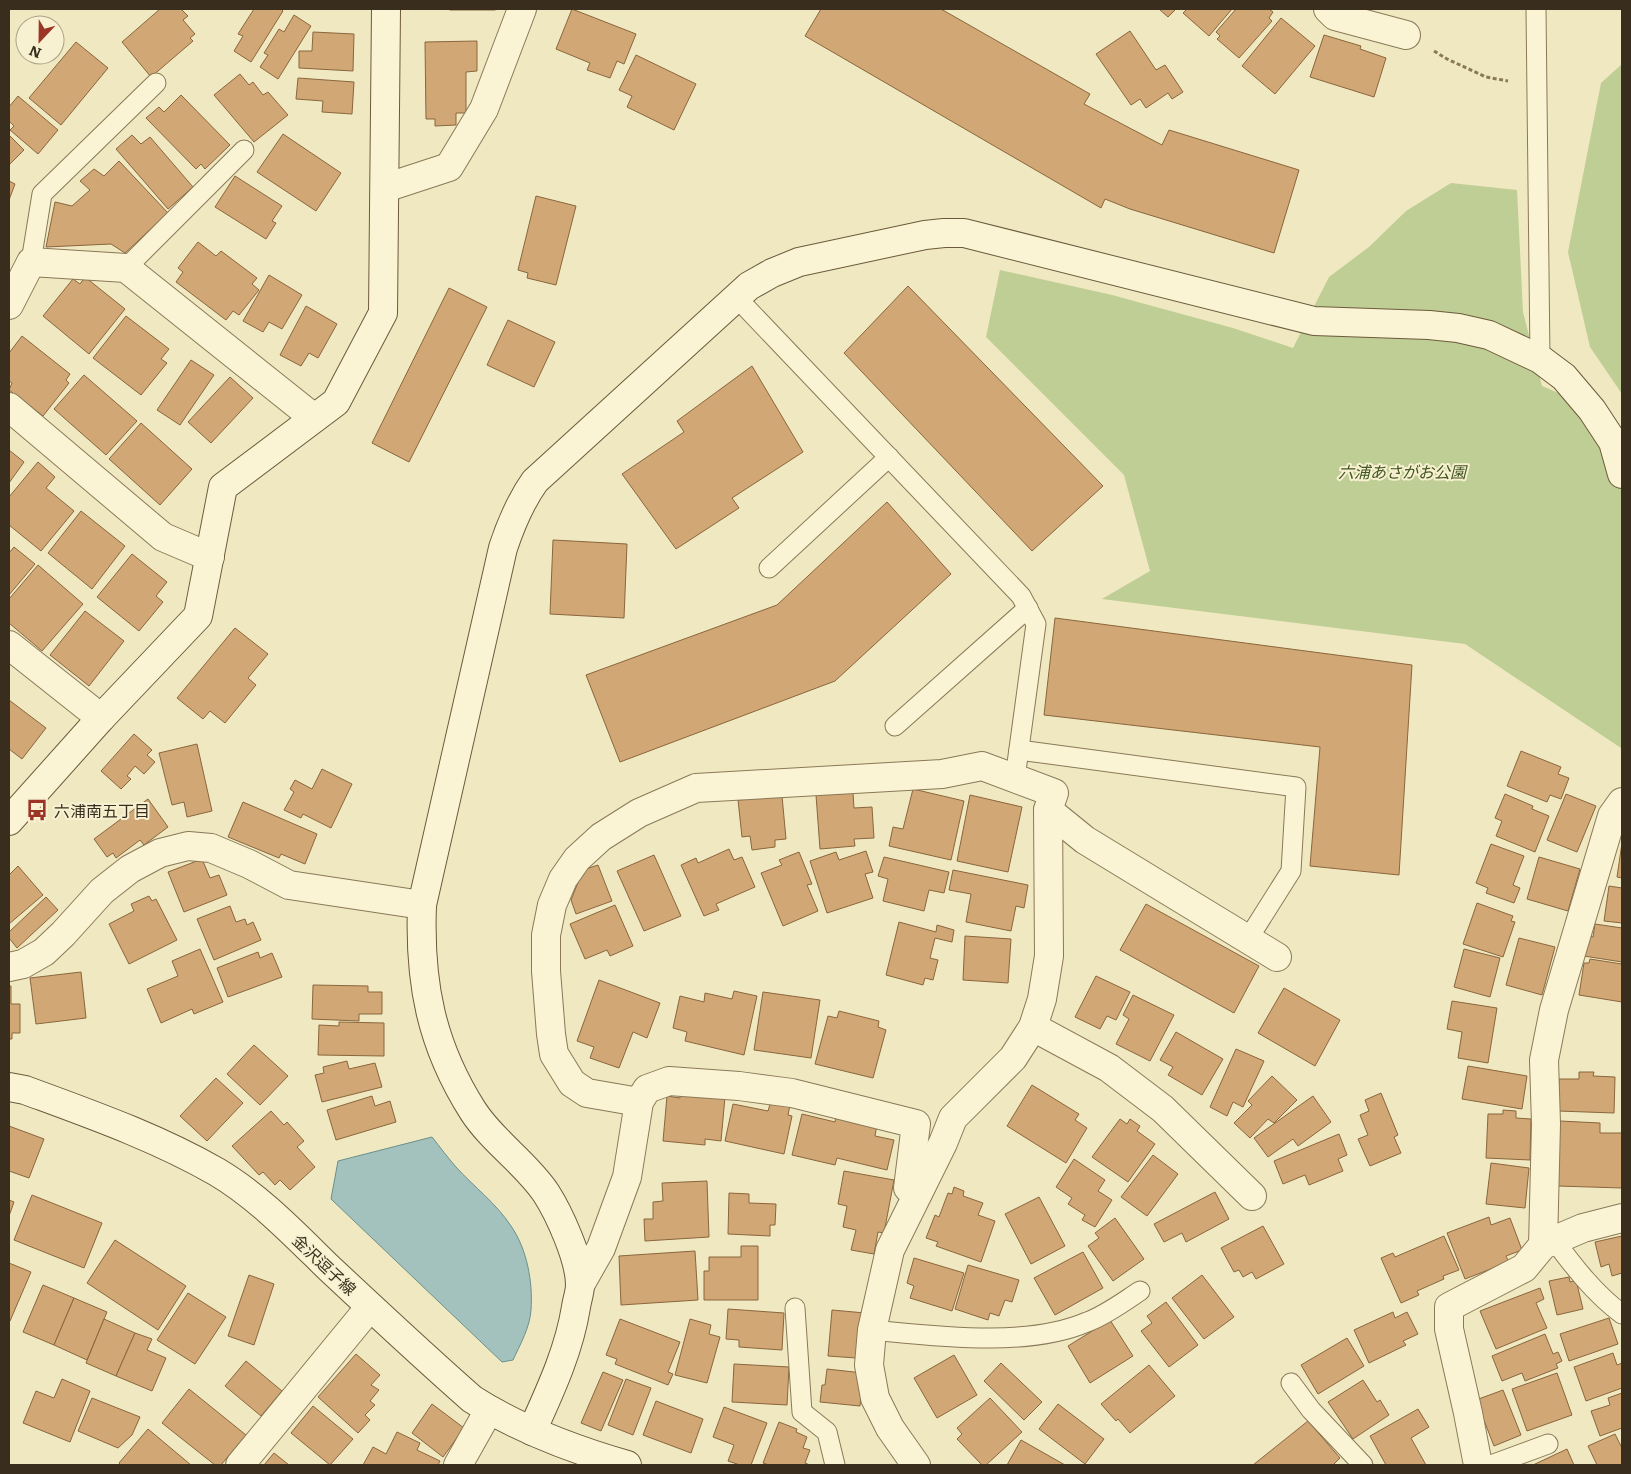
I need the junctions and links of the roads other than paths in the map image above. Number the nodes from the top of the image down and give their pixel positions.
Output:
1 (386, 9) edge
2 (522, 9) edge
3 (1328, 9) edge
4 (1536, 9) edge
5 (1406, 35) road end
6 (156, 83) dead end
7 (244, 150) dead end
8 (385, 188) junction
9 (31, 262) junction
10 (126, 268) junction
11 (736, 297) junction
12 (9, 305) edge
13 (1540, 359) junction
14 (9, 407) edge
15 (314, 418) junction
16 (889, 457) junction
17 (1622, 474) edge
18 (210, 557) junction
19 (769, 568) dead end
20 (1028, 608) junction
21 (9, 645) edge
22 (101, 718) junction
23 (895, 726) dead end
24 (1019, 750) junction
25 (1015, 778) junction
26 (1622, 802) edge
27 (1048, 810) junction
28 (9, 821) edge
29 (422, 905) junction
30 (1248, 939) junction
31 (1277, 957) dead end
32 (9, 967) edge
33 (1033, 1027) junction
34 (9, 1087) edge
35 (639, 1102) junction
36 (918, 1193) junction
37 (1252, 1196) dead end
38 (1622, 1218) edge
39 (1549, 1242) junction
40 (580, 1285) junction
41 (1140, 1292) dead end
42 (370, 1307) junction
43 (795, 1308) dead end
44 (1622, 1314) edge
45 (872, 1330) junction
46 (1291, 1383) dead end
47 (489, 1410) junction
48 (532, 1431) junction
49 (1548, 1444) dead end
50 (240, 1465) edge
51 (458, 1465) edge
52 (624, 1465) edge
53 (835, 1465) edge
54 (916, 1465) edge
55 (1363, 1465) edge
56 (1478, 1465) edge
57 (1491, 1465) edge

1 - 8 street
2 - 8 street
3 - 5 street
4 - 13 lane
6 - 9 lane
7 - 10 lane
8 - 15 street
9 - 10 street
9 - 12 street
10 - 15 street
11 - 13 street
11 - 16 lane
11 - 29 street
13 - 17 street
14 - 18 street
15 - 18 street
16 - 19 lane
16 - 20 lane
18 - 22 street
20 - 23 lane
20 - 24 lane
21 - 22 street
22 - 28 street
24 - 25 lane
24 - 30 lane
25 - 27 street
25 - 35 street
26 - 39 street
27 - 30 street
27 - 33 street
29 - 32 street
29 - 40 street
30 - 31 street
33 - 36 street
33 - 37 street
34 - 42 street, 金沢逗子線
35 - 36 street
35 - 40 street
36 - 45 street
38 - 39 street
39 - 44 lane
39 - 56 street
40 - 48 street
41 - 45 lane
42 - 47 street, 金沢逗子線
42 - 50 street
43 - 53 lane
45 - 54 street
46 - 55 lane
47 - 48 street, 金沢逗子線
47 - 51 street
48 - 52 street, 金沢逗子線
49 - 57 lane

